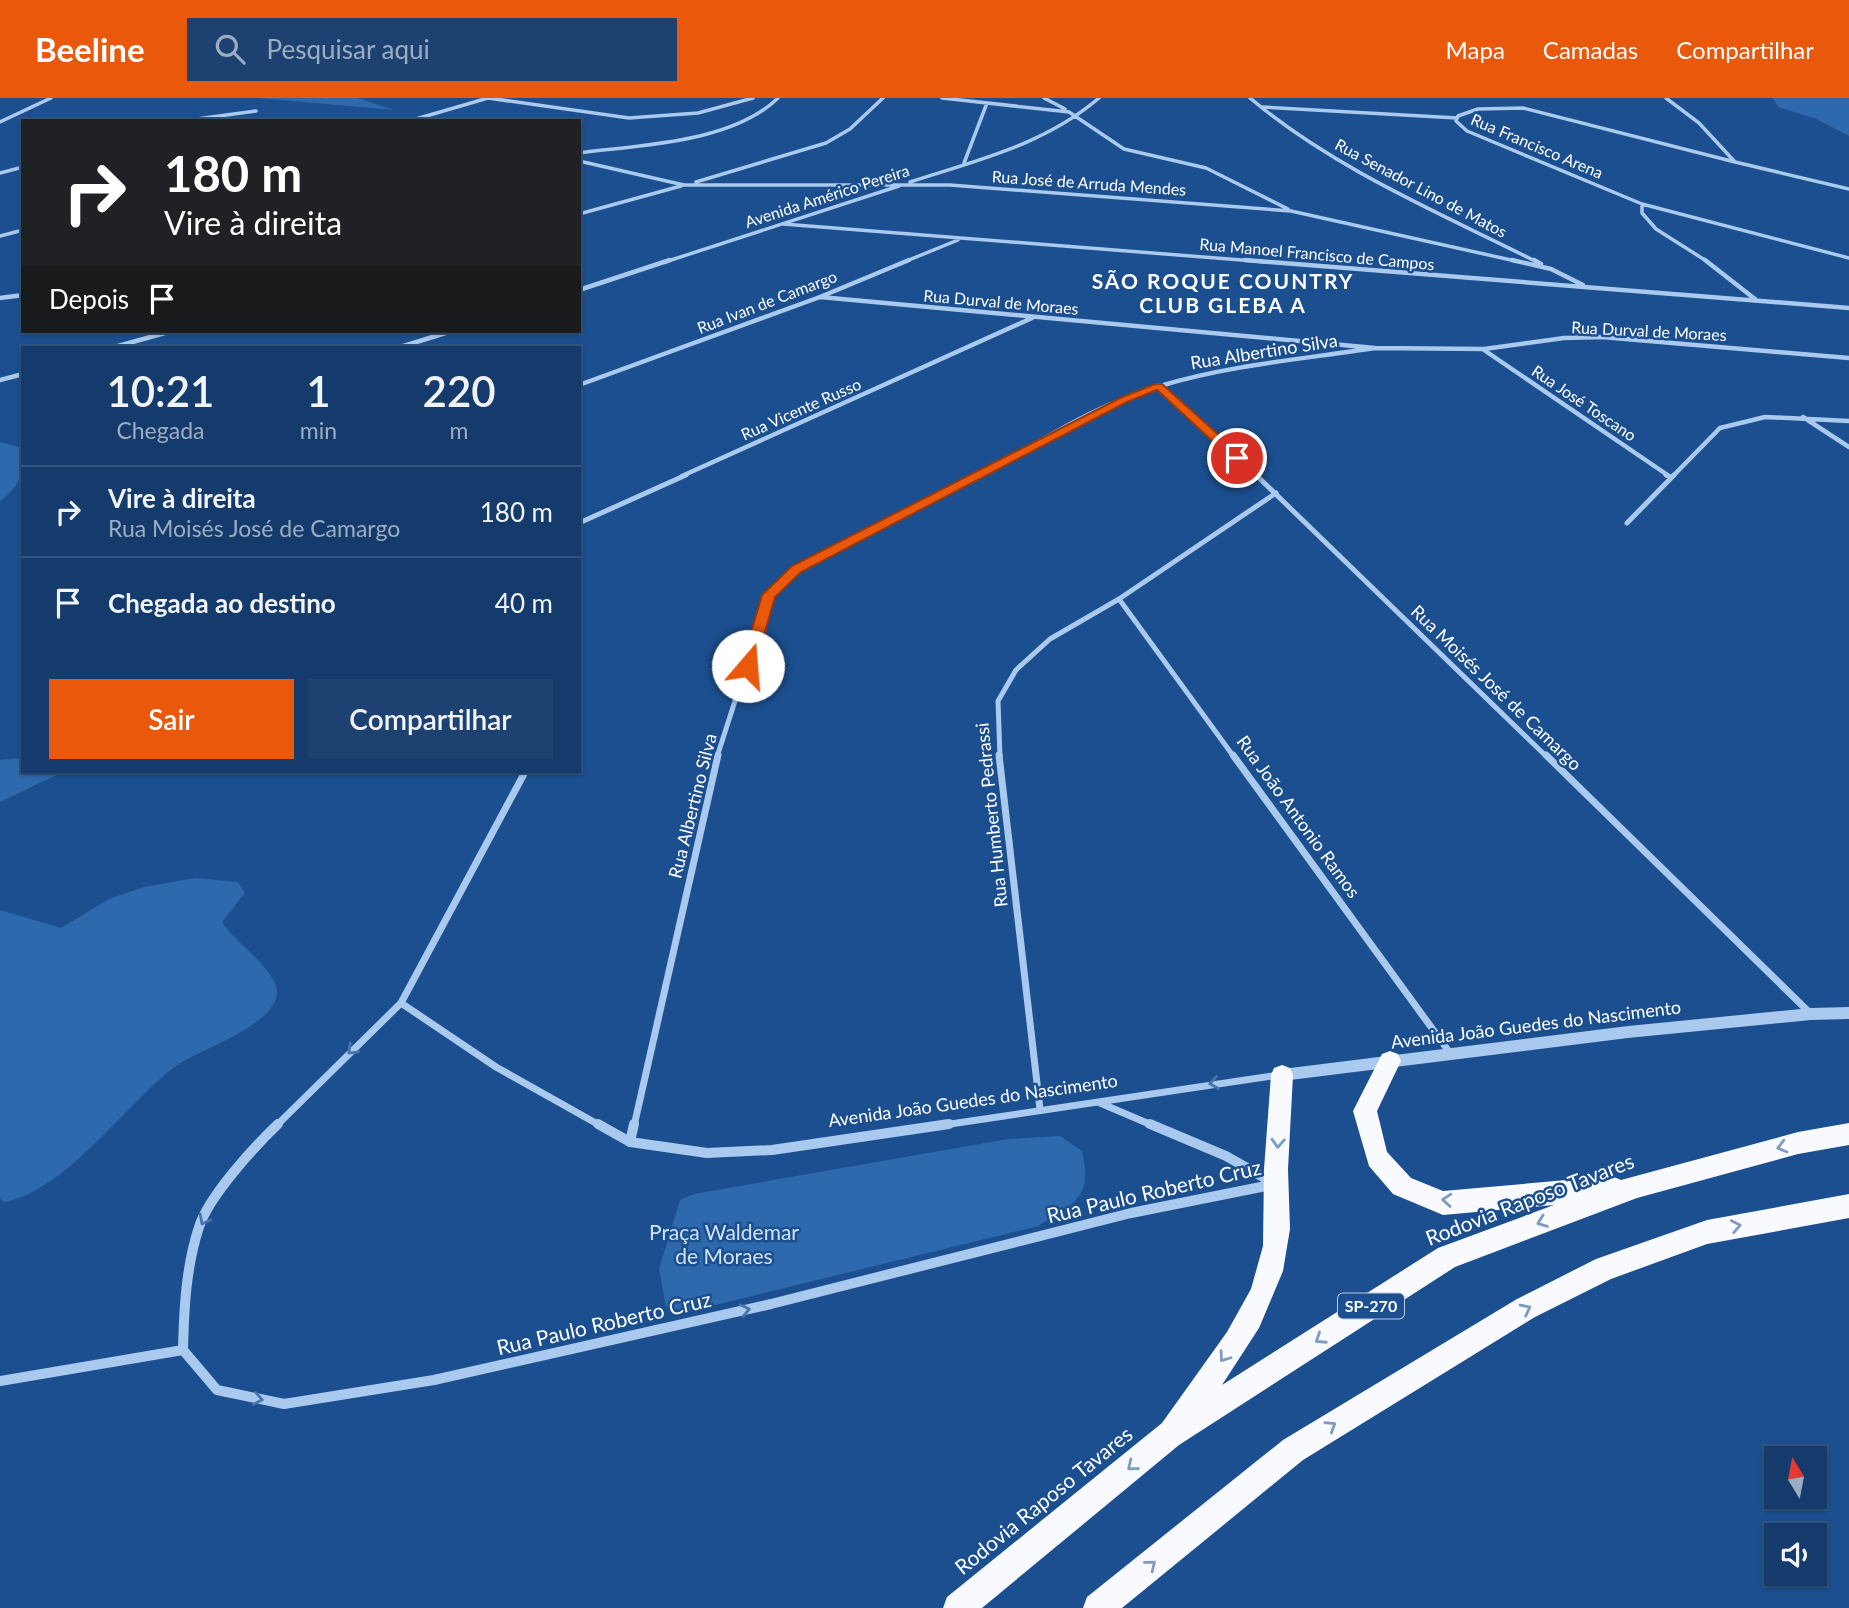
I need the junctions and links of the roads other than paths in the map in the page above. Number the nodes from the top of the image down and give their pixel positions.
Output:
1 (51, 98) edge
2 (488, 98) edge
3 (753, 98) edge
4 (778, 98) edge
5 (883, 98) edge
6 (942, 98) edge
7 (1044, 98) edge
8 (1100, 98) edge
9 (1250, 98) edge
10 (1666, 98) edge
11 (987, 103) junction
12 (1261, 107) junction
13 (256, 111) dead end
14 (1069, 112) junction
15 (1079, 118) junction
16 (1457, 118) junction
17 (197, 119) edge
18 (416, 119) edge
19 (0, 122) edge
20 (581, 153) edge
21 (581, 162) edge
22 (1735, 162) junction
23 (964, 163) junction
24 (21, 168) edge
25 (0, 173) edge
26 (905, 184) junction
27 (684, 186) junction
28 (1849, 189) edge
29 (1642, 204) junction
30 (1291, 211) junction
31 (581, 213) edge
32 (783, 224) junction
33 (21, 231) edge
34 (0, 236) edge
35 (962, 238) junction
36 (1849, 258) edge
37 (1551, 269) junction
38 (1588, 288) junction
39 (581, 289) edge
40 (21, 295) edge
41 (820, 297) junction
42 (0, 298) edge
43 (1755, 299) junction
44 (1849, 308) edge
45 (1032, 317) junction
46 (165, 333) edge
47 (446, 333) edge
48 (118, 346) edge
49 (403, 346) edge
50 (1375, 348) junction
51 (1484, 349) junction
52 (1849, 358) edge
53 (21, 375) edge
54 (0, 380) edge
55 (581, 384) edge
56 (1158, 386) junction
57 (1802, 416) junction
58 (1849, 421) edge
59 (1849, 447) edge
60 (1670, 477) junction
61 (1276, 493) junction
62 (581, 522) edge
63 (1627, 523) dead end
64 (1119, 598) junction
65 (524, 773) edge
66 (401, 1003) junction
67 (1849, 1013) edge
68 (1811, 1014) junction
69 (1450, 1054) junction
70 (1390, 1061) junction
71 (1282, 1075) junction
72 (1099, 1102) junction
73 (1040, 1109) junction
74 (1849, 1134) edge
75 (629, 1142) junction
76 (1276, 1184) junction
77 (1637, 1186) junction
78 (1849, 1206) edge
79 (183, 1350) junction
80 (0, 1381) edge
81 (1169, 1435) junction
82 (958, 1608) edge
83 (1098, 1608) edge

1 - 19 street
2 - 3 street
2 - 18 street
4 - 20 street
5 - 27 street
6 - 11 street
7 - 14 street
8 - 15 street, Avenida Américo Pereira
9 - 12 street, Rua Senador Lino de Matos
10 - 22 street
11 - 14 street
11 - 23 street
12 - 16 street
12 - 37 street, Rua Senador Lino de Matos
13 - 17 street
14 - 15 street
15 - 23 street, Avenida Américo Pereira
15 - 30 street
16 - 22 street, Rua Francisco Arena
16 - 29 street, Rua Francisco Arena
21 - 27 street, Rua José de Arruda Mendes
22 - 28 street, Rua Francisco Arena
23 - 26 street, Avenida Américo Pereira
24 - 25 street
26 - 27 street, Rua José de Arruda Mendes
26 - 30 street, Rua José de Arruda Mendes
26 - 32 street, Avenida Américo Pereira
27 - 31 street
29 - 36 street, Rua Francisco Arena
29 - 43 street
30 - 37 street, Rua José de Arruda Mendes
32 - 35 street, Rua Manoel Francisco de Campos
32 - 39 street, Avenida Américo Pereira
33 - 34 street
35 - 38 street, Rua Manoel Francisco de Campos
35 - 41 street, Rua Ivan de Camargo
37 - 38 street, Rua José de Arruda Mendes
38 - 43 street, Rua Manoel Francisco de Campos
40 - 42 street
41 - 45 street, Rua Durval de Moraes
41 - 55 street, Rua Ivan de Camargo
43 - 44 street, Rua Manoel Francisco de Campos
45 - 50 street, Rua Durval de Moraes
45 - 62 street, Rua Vicente Russo
46 - 48 street
47 - 49 street
50 - 51 street, Rua Durval de Moraes
50 - 56 street, Rua Albertino Silva
51 - 52 street, Rua Durval de Moraes
51 - 60 street, Rua José Toscano
53 - 54 street
56 - 61 street, Rua Moisés José de Camargo
56 - 75 street, Rua Albertino Silva
57 - 58 street
57 - 59 street
57 - 60 street
60 - 63 street
61 - 64 street, Rua Humberto Pedrassi
61 - 68 street, Rua Moisés José de Camargo
64 - 69 street, Rua João Antonio Ramos
64 - 73 street, Rua Humberto Pedrassi
65 - 66 street
66 - 75 street, Avenida João Guedes do Nascimento
66 -> 79 street
67 - 68 street, Avenida João Guedes do Nascimento
68 - 69 street, Avenida João Guedes do Nascimento
69 - 70 street, Avenida João Guedes do Nascimento
70 - 71 street, Avenida João Guedes do Nascimento
77 -> 70 highway
71 -> 72 street, Avenida João Guedes do Nascimento
71 -> 76 highway
72 - 73 street, Avenida João Guedes do Nascimento
72 - 76 street, Rua Paulo Roberto Cruz
73 - 75 street, Avenida João Guedes do Nascimento
74 -> 77 highway, Rodovia Raposo Tavares / SP-270
79 -> 76 street, Rua Paulo Roberto Cruz
76 -> 81 highway
77 -> 81 highway, Rodovia Raposo Tavares / SP-270
83 -> 78 highway
79 - 80 street
81 -> 82 highway, Rodovia Raposo Tavares / SP-270

